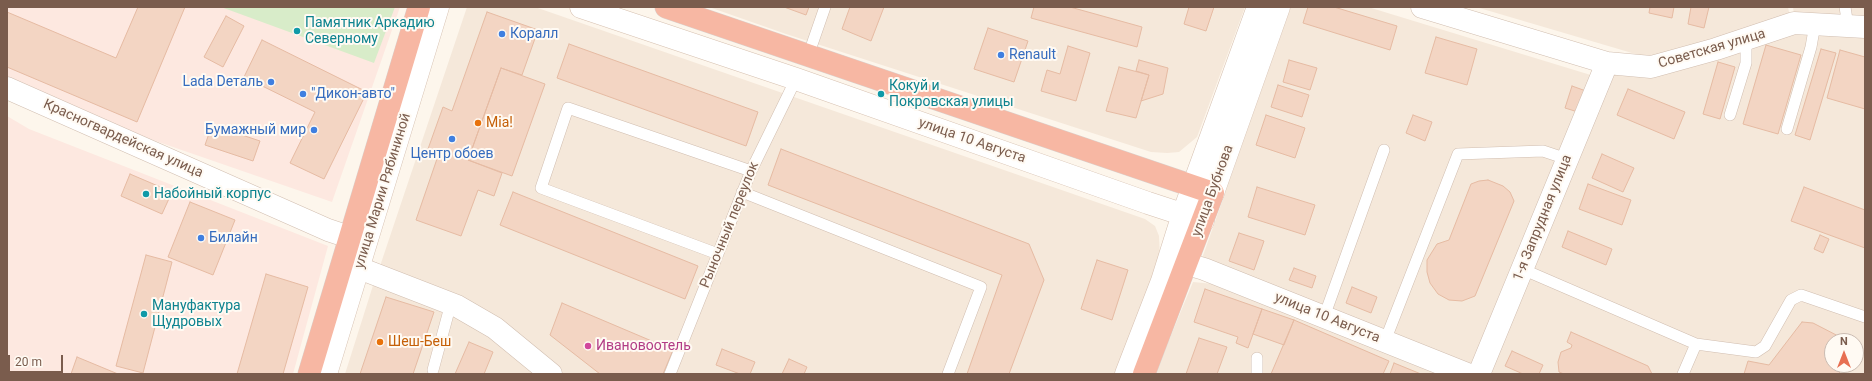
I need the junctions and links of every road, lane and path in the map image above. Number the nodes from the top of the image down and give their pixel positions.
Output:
1 (419, 7) edge
2 (438, 7) edge
3 (581, 7) edge
4 (666, 7) edge
5 (825, 7) edge
6 (1258, 7) edge
7 (1279, 7) edge
8 (1422, 7) edge
9 (1800, 18) edge
10 (1853, 20) edge
11 (1746, 40) junction
12 (808, 56) junction
13 (1607, 63) junction
14 (796, 79) junction
15 (7, 88) edge
16 (1730, 114) dead end
17 (1787, 129) dead end
18 (1384, 150) dead end
19 (1567, 158) junction
20 (751, 171) junction
21 (1203, 190) junction
22 (742, 192) junction
23 (1183, 214) junction
24 (1204, 221) junction
25 (349, 237) junction
26 (718, 254) junction
27 (1187, 264) junction
28 (360, 268) junction
29 (1522, 269) junction
30 (451, 303) junction
31 (1324, 317) junction
32 (1865, 317) edge
33 (1385, 341) junction
34 (1696, 344) junction
35 (1256, 358) dead end
36 (433, 370) dead end
37 (309, 374) edge
38 (326, 374) edge
39 (551, 374) edge
40 (670, 374) edge
41 (948, 374) edge
42 (1126, 374) edge
43 (1144, 374) edge
44 (1257, 374) edge
45 (1467, 374) edge
46 (1479, 374) edge
47 (1683, 374) edge

1 - 25 highway, улица Марии Рябининой
2 - 28 street, улица Марии Рябининой
3 - 14 street, улица 10 Августа
4 - 12 highway, улица 10 Августа
5 - 12 lane
6 - 21 street, улица Бубнова
7 - 21 street, улица Бубнова
8 - 13 street, Советская улица
9 - 10 street, Советская улица
9 - 11 street, Советская улица
9 - 17 lane
11 - 13 street, Советская улица
11 - 16 lane
12 - 14 street
12 - 21 highway, улица 10 Августа
13 - 19 street, 1-я Запрудная улица
14 - 20 lane, Рыночный переулок
14 - 23 street, улица 10 Августа
15 - 25 street, Красногвардейская улица
18 - 31 lane
19 - 29 street, 1-я Запрудная улица
19 - 33 lane
20 - 22 lane, Рыночный переулок
20 - 26 lane
21 - 23 street, улица Бубнова
21 - 24 highway, улица Бубнова
22 - 26 lane, Рыночный переулок
22 - 41 lane
23 - 24 street, улица 10 Августа
23 - 42 street, улица Бубнова
24 - 27 highway, улица Бубнова
25 - 37 highway, улица Марии Рябининой
26 - 40 lane, Рыночный переулок
27 - 31 street, улица 10 Августа
27 - 43 highway, улица Бубнова
28 - 30 street
28 - 38 street, улица Марии Рябининой
29 - 34 lane
29 - 46 street, 1-я Запрудная улица
30 - 36 lane
30 - 39 street
31 - 33 street, улица 10 Августа
32 - 34 lane
33 - 45 street, улица 10 Августа
34 - 47 lane
35 - 44 lane

